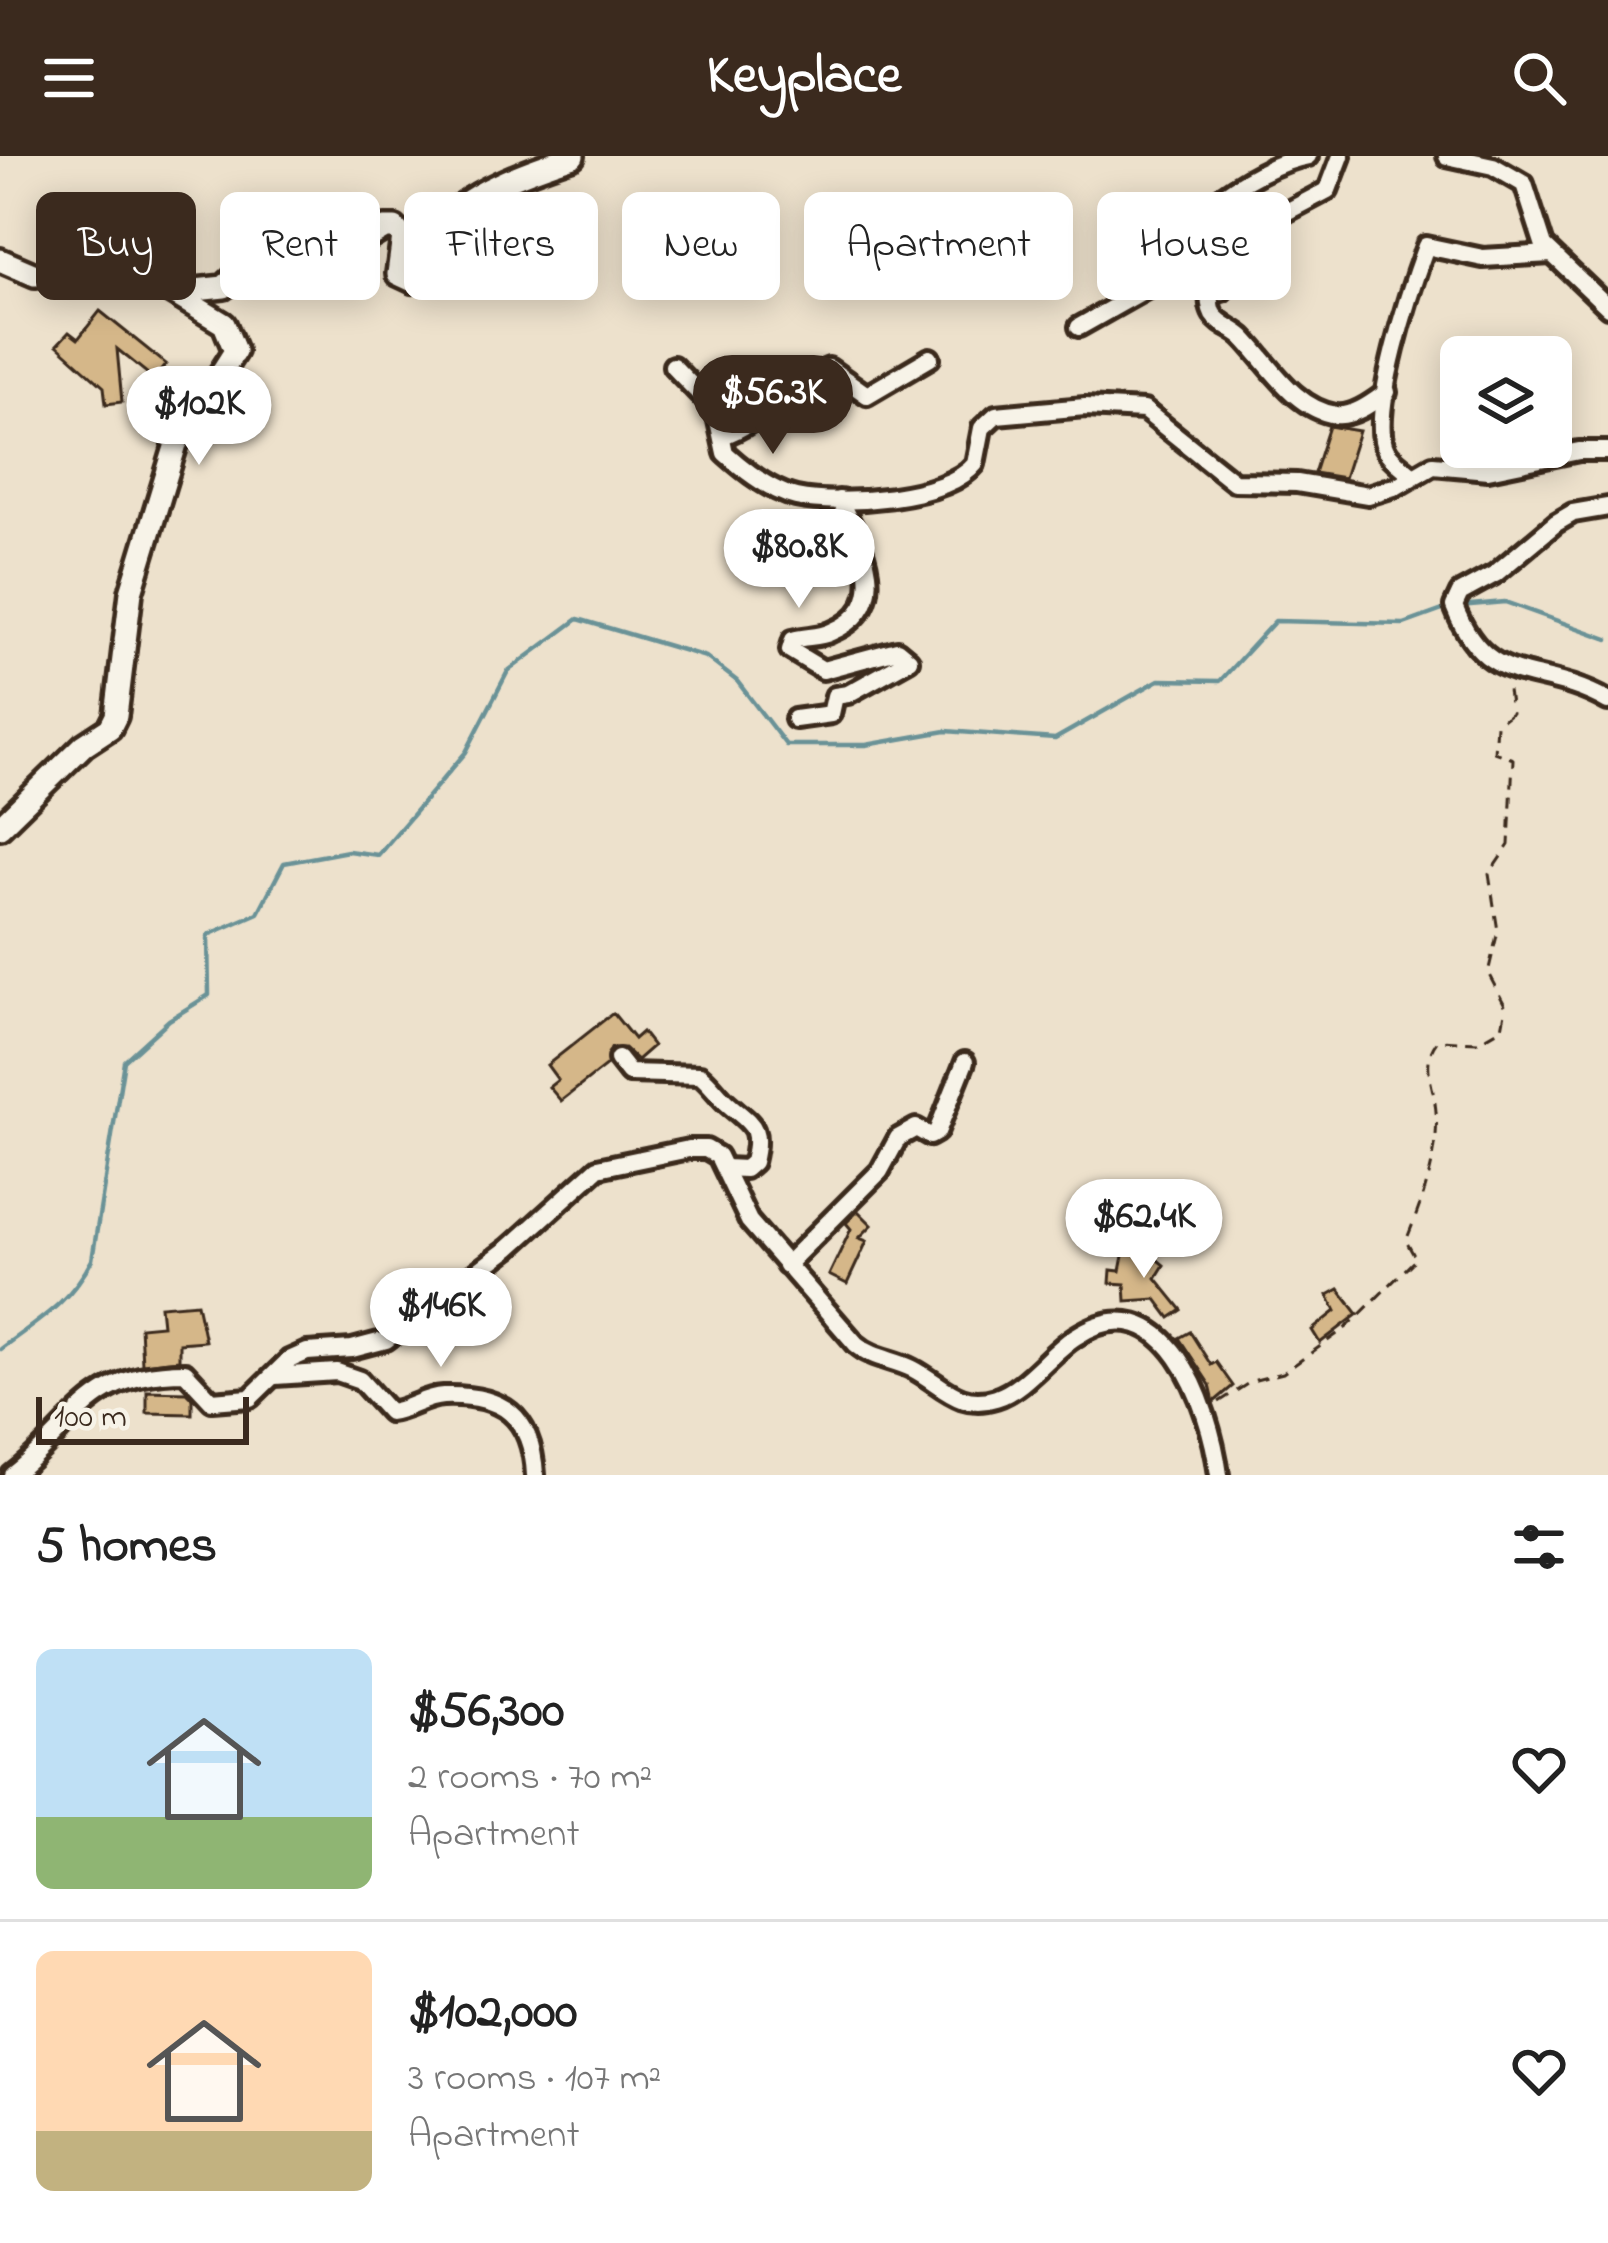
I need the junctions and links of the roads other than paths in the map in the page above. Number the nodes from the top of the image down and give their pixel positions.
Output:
1 (574, 156) edge
2 (1308, 156) edge
3 (1447, 156) edge
4 (1334, 158) edge
5 (1232, 192) edge
6 (1291, 210) edge
7 (1551, 254) junction
8 (0, 260) edge
9 (36, 275) edge
10 (196, 290) edge
11 (188, 300) edge
12 (1124, 300) edge
13 (1210, 300) edge
14 (1608, 307) edge
15 (1079, 327) dead end
16 (931, 358) dead end
17 (674, 366) dead end
18 (1387, 392) junction
19 (722, 436) junction
20 (1608, 451) edge
21 (1413, 476) junction
22 (839, 500) junction
23 (1608, 507) edge
24 (1608, 701) edge
25 (795, 719) dead end
26 (0, 827) edge
27 (618, 1059) dead end
28 (964, 1062) dead end
29 (725, 1168) junction
30 (786, 1265) junction
31 (275, 1376) junction
32 (11, 1475) edge
33 (535, 1475) edge
34 (1219, 1475) edge

1 - 10 street
2 - 5 street
3 - 7 street
4 - 6 street
7 - 14 street
7 - 18 street
8 - 9 street
11 - 26 street
12 - 15 street
13 - 18 street
16 - 19 street
17 - 19 street
18 - 21 street
19 - 22 street
20 - 21 street
21 - 22 street
22 - 25 street
23 - 24 street
27 - 29 street
28 - 30 street
29 - 30 street
29 - 31 street
30 - 34 street
31 - 32 street
31 - 33 street

